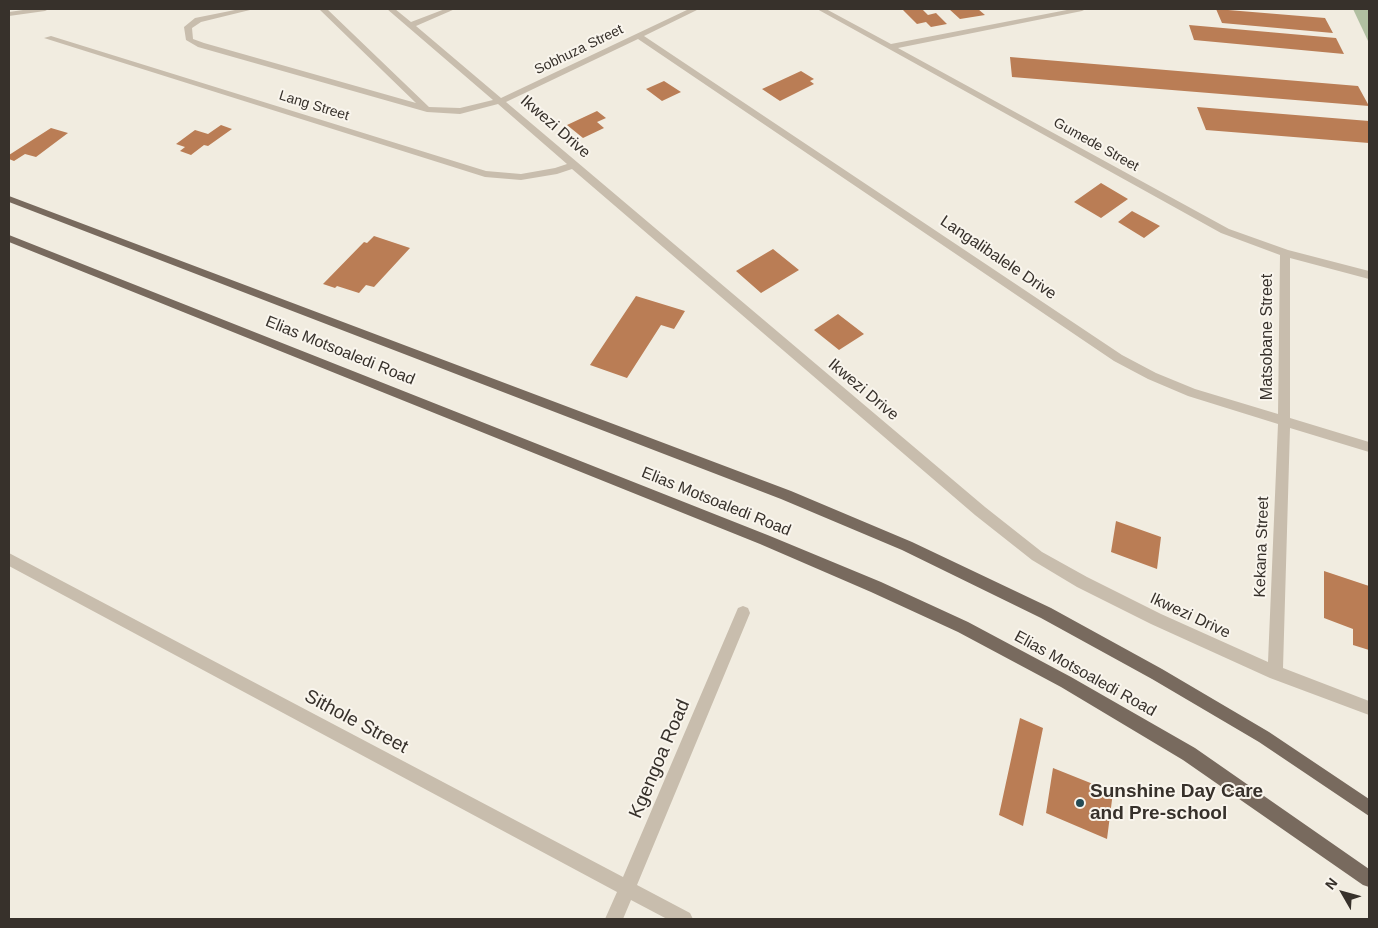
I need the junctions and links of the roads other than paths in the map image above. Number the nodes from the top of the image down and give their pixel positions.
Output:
1 (45, 9) edge
2 (250, 9) edge
3 (323, 9) edge
4 (391, 9) edge
5 (451, 9) edge
6 (695, 9) edge
7 (821, 9) edge
8 (1082, 9) edge
9 (9, 14) edge
10 (412, 25) junction
11 (638, 36) junction
12 (48, 38) dead end
13 (890, 47) junction
14 (501, 101) junction
15 (428, 110) junction
16 (574, 165) junction
17 (9, 199) edge
18 (9, 238) edge
19 (1285, 253) junction
20 (1369, 275) edge
21 (1284, 422) junction
22 (1369, 447) edge
23 (9, 559) edge
24 (743, 613) dead end
25 (1275, 673) junction
26 (1369, 708) edge
27 (1369, 808) edge
28 (1369, 880) edge
29 (628, 889) junction
30 (614, 919) edge
31 (684, 919) edge

1 - 9 street
2 - 15 street, Sobhuza Street
3 - 15 street
4 - 10 street, Ikwezi Drive
5 - 10 street
6 - 11 street, Sobhuza Street
7 - 13 street, Gumede Street
8 - 13 street
10 - 14 street, Ikwezi Drive
11 - 14 street, Sobhuza Street
11 - 21 street, Langalibalele Drive
12 - 16 street, Lang Street
13 - 19 street, Gumede Street
14 - 15 street, Sobhuza Street
14 - 16 street, Ikwezi Drive
16 - 25 street, Ikwezi Drive
17 - 27 main road, Elias Motsoaledi Road
18 - 28 main road, Elias Motsoaledi Road
19 - 20 street, Gumede Street
19 - 21 street, Matsobane Street
21 - 22 street, Langalibalele Drive
21 - 25 street, Kekana Street
23 - 29 street, Sithole Street
24 - 29 street, Kgengoa Road
25 - 26 street, Ikwezi Drive
29 - 30 street, Kgengoa Road
29 - 31 street, Sithole Street

